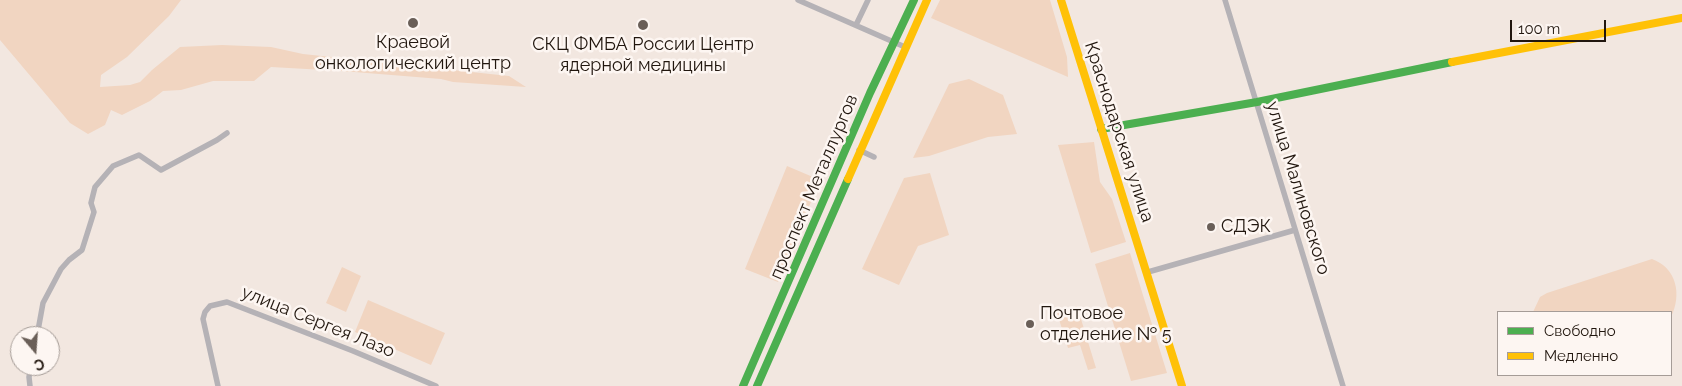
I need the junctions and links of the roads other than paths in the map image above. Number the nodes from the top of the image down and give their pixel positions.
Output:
1 (798, 0) edge
2 (868, 0) edge
3 (914, 0) edge
4 (926, 0) edge
5 (1061, 0) edge
6 (1225, 0) edge
7 (1682, 18) edge
8 (856, 25) junction
9 (893, 42) junction
10 (904, 48) junction
11 (1257, 102) junction
12 (1102, 129) junction
13 (227, 132) dead end
14 (859, 150) junction
15 (874, 157) dead end
16 (1295, 230) junction
17 (1148, 272) junction
18 (39, 326) edge
19 (218, 386) edge
20 (436, 386) edge
21 (743, 386) edge
22 (757, 386) edge
23 (1182, 386) edge
24 (1342, 386) edge

1 - 8 street
2 - 8 street
3 - 9 main road, проспект Металлургов
4 - 10 main road, проспект Металлургов
5 - 12 main road, Краснодарская улица
6 - 11 street, улица Малиновского
7 - 11 main road
8 - 9 street
9 - 10 street
9 - 21 main road, проспект Металлургов
10 - 14 main road, проспект Металлургов
11 - 12 main road
11 - 16 street, улица Малиновского
12 - 17 main road, Краснодарская улица
13 - 18 street
14 - 15 street
14 - 22 main road, проспект Металлургов
16 - 17 street
16 - 24 street, улица Малиновского
17 - 23 main road, Краснодарская улица
19 - 20 street, улица Сергея Лазо

